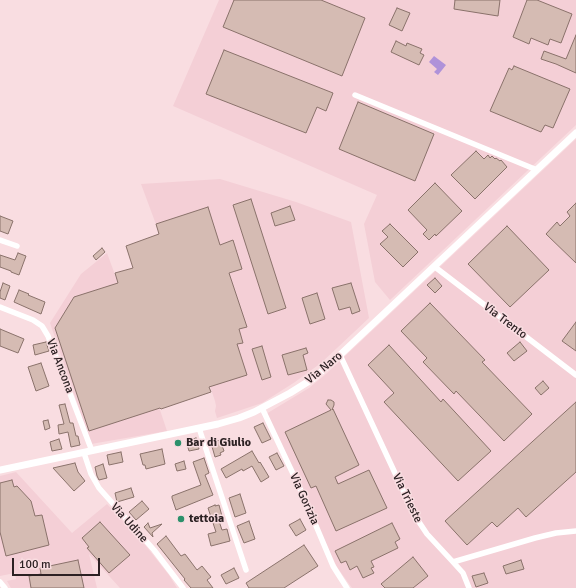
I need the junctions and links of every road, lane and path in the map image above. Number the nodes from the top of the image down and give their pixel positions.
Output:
1 (355, 95) dead end
2 (576, 133) edge
3 (537, 170) junction
4 (0, 240) edge
5 (17, 246) dead end
6 (435, 267) junction
7 (0, 307) edge
8 (340, 355) junction
9 (576, 374) edge
10 (262, 408) junction
11 (199, 428) junction
12 (92, 451) junction
13 (84, 453) junction
14 (0, 470) edge
15 (576, 531) edge
16 (454, 562) junction
17 (246, 570) dead end
18 (0, 582) edge
19 (5, 588) edge
20 (183, 588) edge
21 (347, 588) edge
22 (469, 588) edge

1 - 3 street
2 - 3 street, Via Naro
3 - 6 street, Via Naro
4 - 5 street
6 - 8 street, Via Naro
6 - 9 street, Via Trento
7 - 12 street, Via Ancona
8 - 10 street, Via Naro
8 - 16 street, Via Trieste
10 - 11 street, Via Naro
10 - 21 street, Via Gorizia
11 - 12 street, Via Naro
11 - 17 street
12 - 13 street, Via Naro
13 - 14 street, Via Naro
13 - 20 street, Via Udine
15 - 16 street
16 - 22 street, Via Trieste
18 - 19 street

